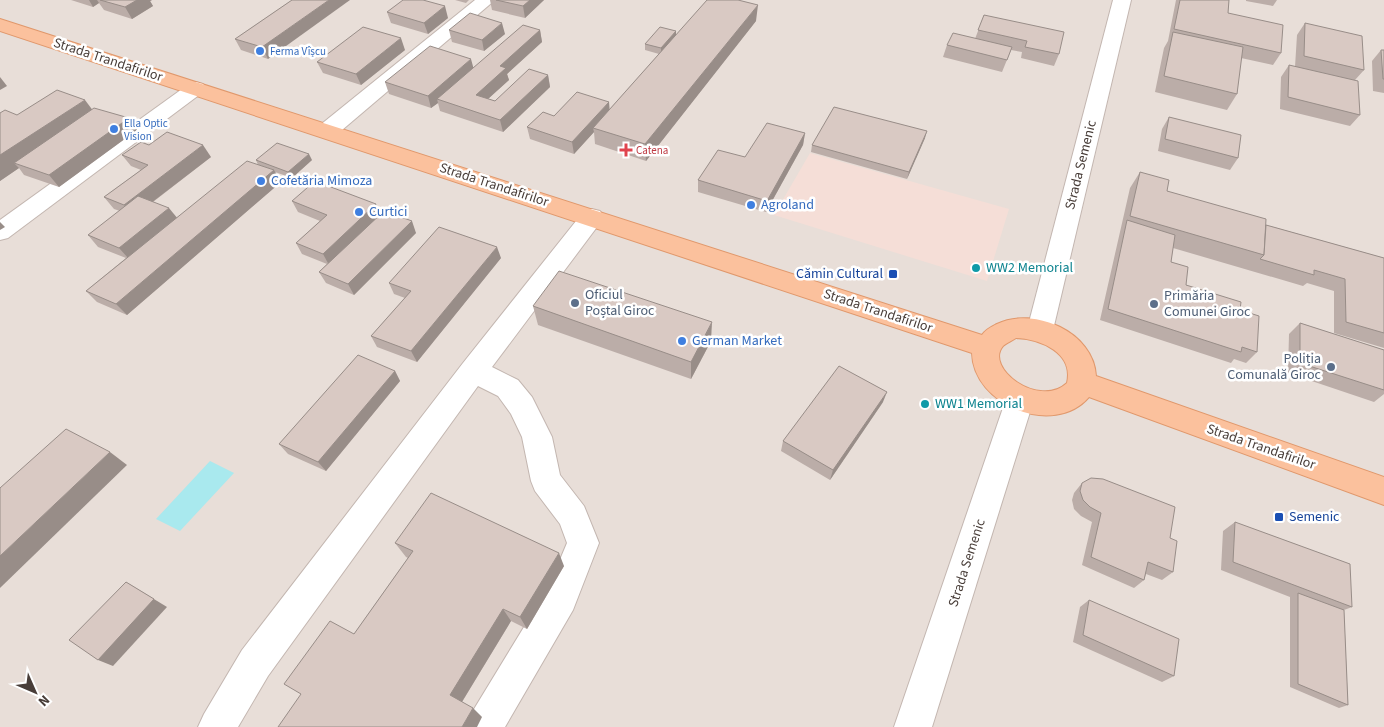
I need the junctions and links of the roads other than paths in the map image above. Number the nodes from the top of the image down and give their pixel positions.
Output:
1 (486, 0) edge
2 (1122, 0) edge
3 (0, 25) edge
4 (196, 88) junction
5 (327, 131) junction
6 (592, 217) junction
7 (0, 232) edge
8 (1040, 330) junction
9 (987, 347) junction
10 (473, 371) junction
11 (1082, 383) junction
12 (1020, 399) junction
13 (1384, 490) edge
14 (217, 727) edge
15 (484, 727) edge
16 (913, 727) edge

1 - 5 street
2 - 8 street, Strada Semenic
3 - 4 main road, Strada Trandafirilor
4 - 5 main road, Strada Trandafirilor
4 - 7 street
5 - 6 main road, Strada Trandafirilor
6 - 9 main road, Strada Trandafirilor
6 - 10 street
8 - 9 main road
8 - 11 main road
9 - 12 main road
10 - 14 street
10 - 15 street
11 - 12 main road
11 - 13 main road, Strada Trandafirilor
12 - 16 street, Strada Semenic

